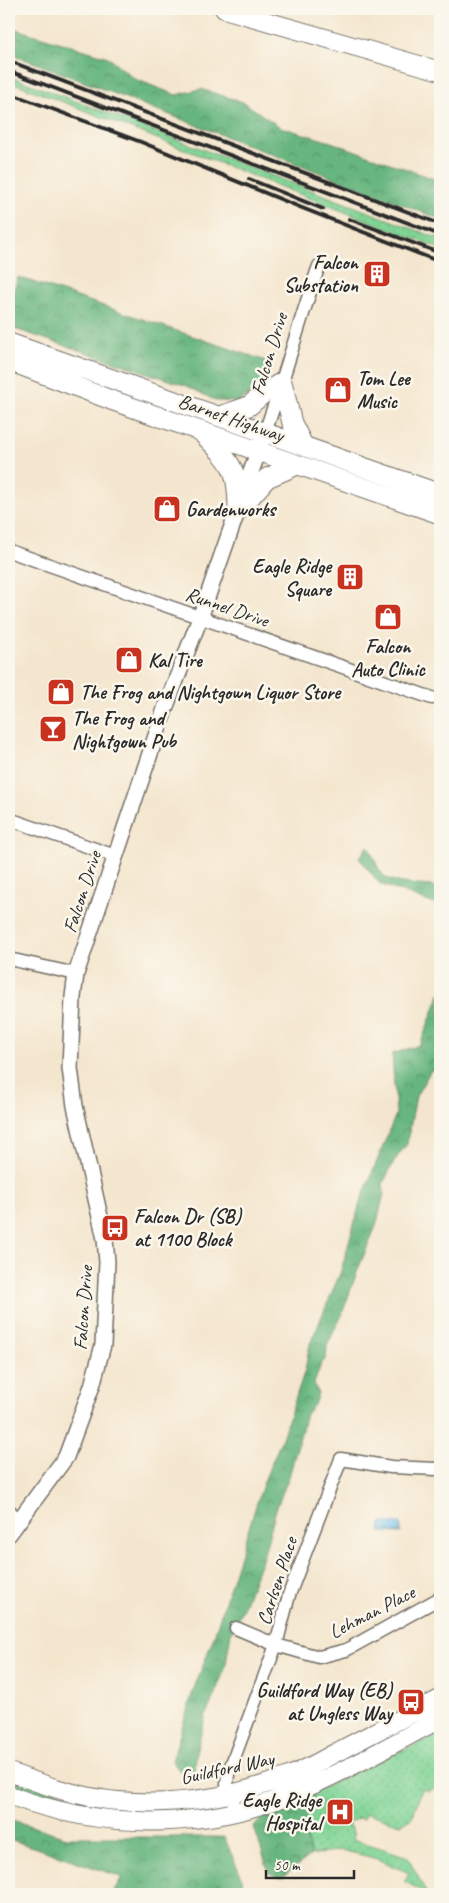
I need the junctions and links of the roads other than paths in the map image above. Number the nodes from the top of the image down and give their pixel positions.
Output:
1 (224, 9) edge
2 (440, 72) edge
3 (319, 266) dead end
4 (9, 343) edge
5 (9, 361) edge
6 (282, 382) junction
7 (220, 416) junction
8 (199, 431) junction
9 (265, 432) junction
10 (303, 445) junction
11 (258, 451) junction
12 (297, 465) junction
13 (440, 494) edge
14 (238, 511) junction
15 (440, 514) edge
16 (9, 551) edge
17 (200, 618) junction
18 (432, 698) dead end
19 (9, 819) edge
20 (115, 856) junction
21 (9, 959) edge
22 (76, 974) junction
23 (440, 1467) edge
24 (14, 1516) edge
25 (9, 1534) edge
26 (440, 1598) edge
27 (236, 1628) dead end
28 (276, 1645) junction
29 (440, 1699) edge
30 (440, 1719) edge
31 (9, 1772) edge
32 (230, 1794) junction
33 (9, 1795) edge
34 (236, 1811) junction

1 - 2 main road
3 - 6 street, Falcon Drive
4 - 7 main road, Barnet Highway
5 - 8 main road, Barnet Highway
6 - 7 main road
6 - 9 street, Falcon Drive
6 - 10 main road
7 - 9 main road, Barnet Highway
8 - 11 main road, Barnet Highway
8 - 14 main road
9 - 10 main road, Barnet Highway
9 - 11 street, Falcon Drive
10 - 13 main road, Barnet Highway
11 - 12 main road, Barnet Highway
11 - 14 street, Falcon Drive
12 - 14 main road
12 - 15 main road, Barnet Highway
14 - 17 street, Falcon Drive
16 - 17 street, Runnel Drive
17 - 18 street, Runnel Drive
17 - 20 street, Falcon Drive
19 - 20 street
20 - 22 street, Falcon Drive
21 - 22 street
22 - 24 street, Falcon Drive
23 - 28 street, Carlsen Place
24 - 25 street, Falcon Drive
26 - 28 street, Lehman Place
27 - 28 street, Lehman Place
28 - 32 street, Carlsen Place
29 - 32 main road, Guildford Way
30 - 34 main road, Guildford Way
31 - 32 main road, Guildford Way
32 - 34 street, Carlsen Place
33 - 34 main road, Guildford Way

